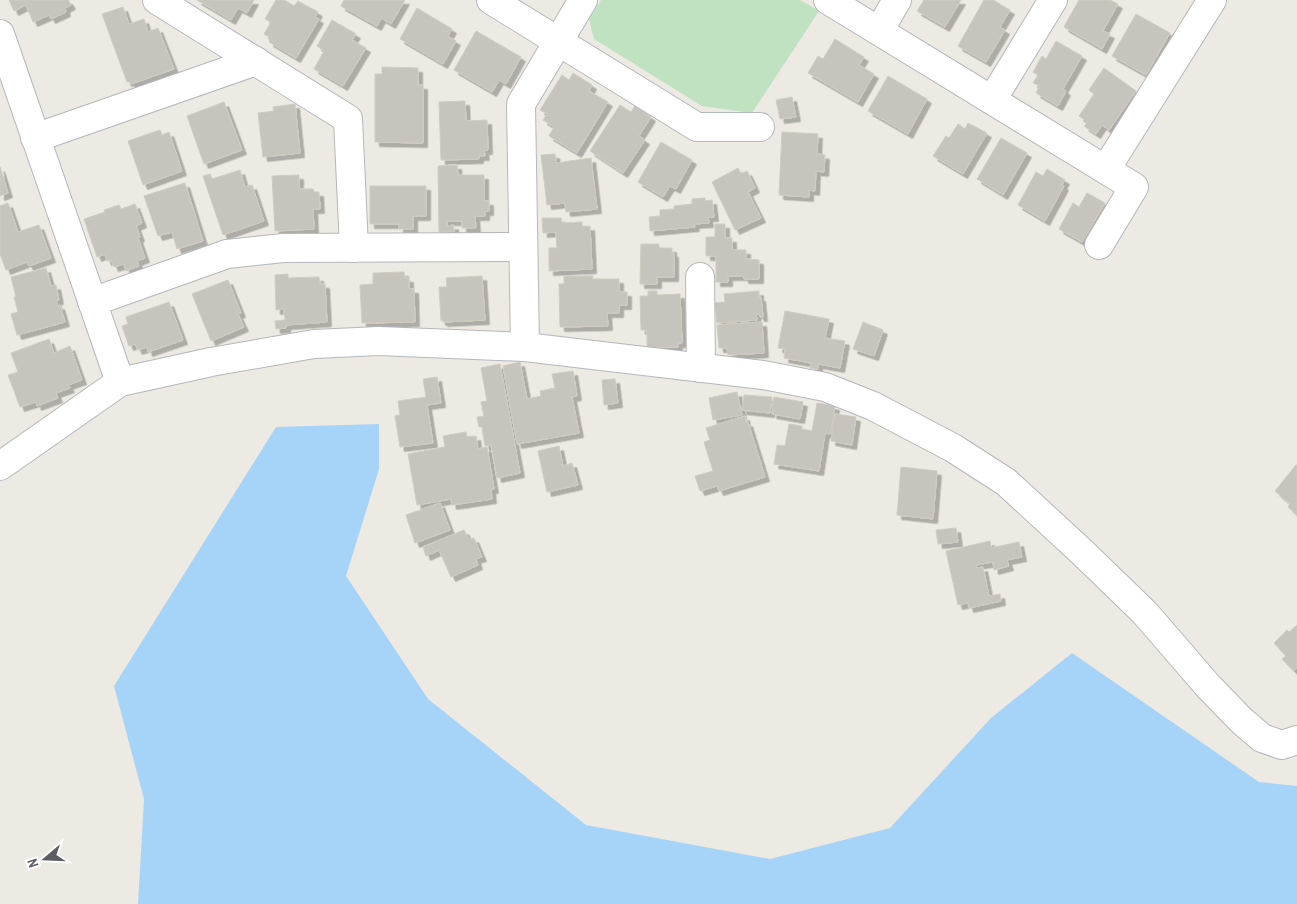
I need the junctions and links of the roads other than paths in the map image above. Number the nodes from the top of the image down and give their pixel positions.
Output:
1 (157, 0) edge
2 (491, 0) edge
3 (582, 0) edge
4 (828, 0) edge
5 (897, 0) edge
6 (1053, 0) edge
7 (1212, 0) edge
8 (879, 31) junction
9 (0, 34) edge
10 (558, 41) junction
11 (256, 61) junction
12 (992, 100) junction
13 (760, 127) dead end
14 (36, 138) junction
15 (1106, 170) junction
16 (1099, 245) dead end
17 (523, 247) junction
18 (354, 248) junction
19 (700, 277) dead end
20 (92, 302) junction
21 (525, 346) junction
22 (701, 368) junction
23 (120, 382) junction
24 (0, 466) edge
25 (1297, 740) edge

1 - 11 street
2 - 10 street
3 - 10 street
4 - 8 street
5 - 8 street
6 - 12 street
7 - 15 street
8 - 12 street
9 - 14 street
10 - 13 street
10 - 17 street
11 - 14 street
11 - 18 street
12 - 15 street
14 - 20 street
15 - 16 street
17 - 18 street
17 - 21 street
18 - 20 street
19 - 22 street
20 - 23 street
21 - 22 street
21 - 23 street
22 - 25 street
23 - 24 street

